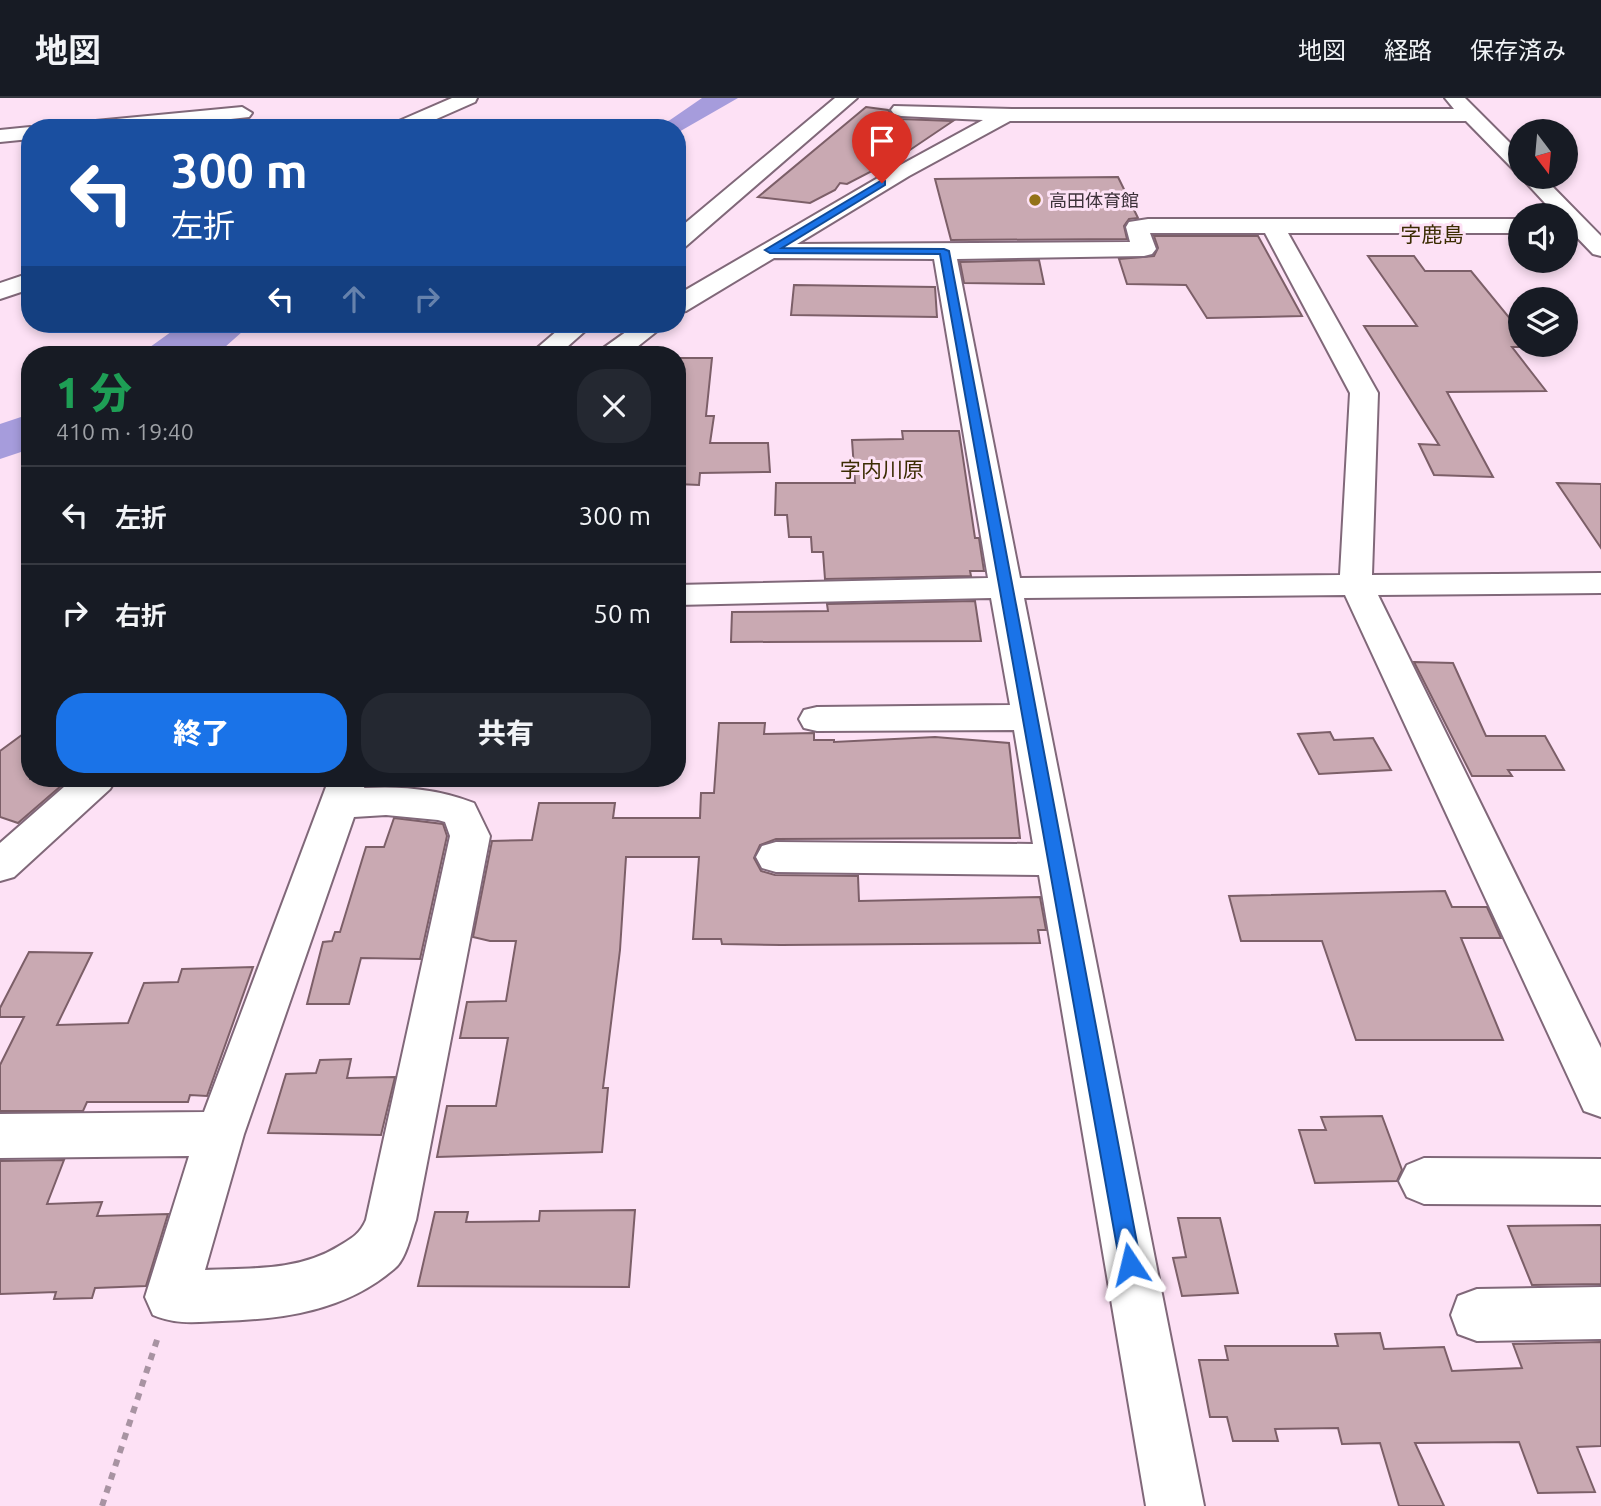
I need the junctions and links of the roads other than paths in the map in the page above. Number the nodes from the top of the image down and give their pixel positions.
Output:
1 (468, 98) edge
2 (848, 98) edge
3 (1042, 98) edge
4 (1454, 98) edge
5 (901, 110) dead end
6 (242, 113) dead end
7 (1007, 115) junction
8 (1470, 115) junction
9 (179, 119) edge
10 (420, 119) edge
11 (21, 134) edge
12 (0, 136) edge
13 (1508, 153) edge
14 (1541, 189) edge
15 (1553, 203) edge
16 (1273, 226) junction
17 (1508, 226) edge
18 (1578, 230) edge
19 (686, 234) edge
20 (1601, 249) edge
21 (770, 250) junction
22 (944, 251) junction
23 (21, 284) edge
24 (0, 292) edge
25 (686, 301) edge
26 (569, 333) edge
27 (641, 333) edge
28 (553, 346) edge
29 (623, 346) edge
30 (1601, 583) edge
31 (1356, 584) junction
32 (1007, 588) junction
33 (686, 595) edge
34 (1030, 717) junction
35 (817, 719) dead end
36 (88, 787) edge
37 (344, 791) edge
38 (776, 857) dead end
39 (1057, 860) junction
40 (0, 866) edge
41 (1601, 1096) edge
42 (220, 1135) junction
43 (0, 1136) edge
44 (1424, 1181) dead end
45 (1601, 1182) edge
46 (1601, 1313) edge
47 (1477, 1315) dead end
48 (1175, 1506) edge

1 - 10 street
2 - 19 street
3 - 7 street
4 - 8 street
5 - 7 street
6 - 9 street
7 - 8 street
7 - 21 street
8 - 13 street
11 - 12 street
14 - 15 street
16 - 17 street
16 - 22 street
16 - 31 street
18 - 20 street
21 - 22 street
21 - 25 street
22 - 32 street
23 - 24 street
26 - 28 street
27 - 29 street
30 - 31 street
31 - 32 street
31 - 41 street
32 - 33 street
32 - 34 street
34 - 35 street
34 - 39 street
36 - 40 street
37 - 42 street
37 - 42 street
38 - 39 street
39 - 48 street
42 - 43 street
44 - 45 street
46 - 47 street

